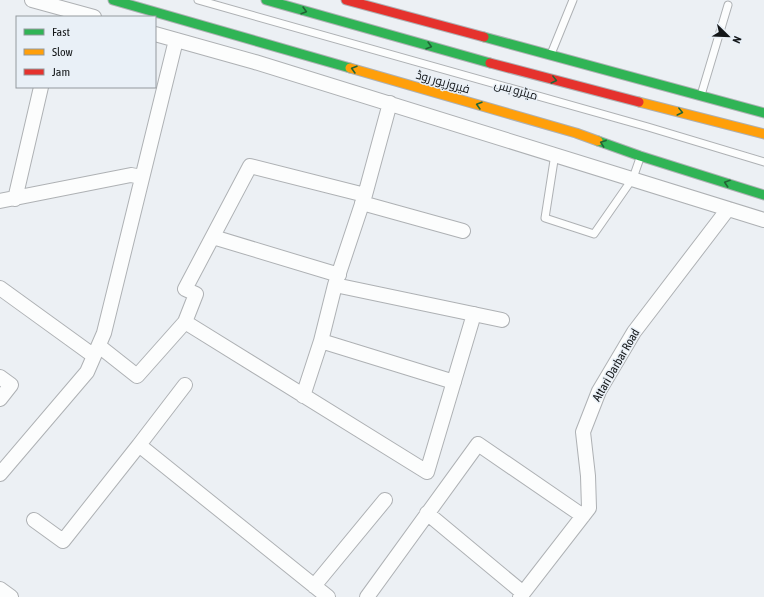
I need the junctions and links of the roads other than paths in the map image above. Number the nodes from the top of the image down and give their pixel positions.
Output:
1 (32, 0) edge
2 (113, 0) edge
3 (198, 0) edge
4 (266, 0) edge
5 (346, 0) edge
6 (573, 0) edge
7 (728, 5) dead end
8 (59, 12) edge
9 (87, 16) edge
10 (156, 34) edge
11 (176, 40) junction
12 (551, 55) junction
13 (41, 88) edge
14 (701, 95) junction
15 (390, 103) junction
16 (764, 113) edge
17 (764, 134) edge
18 (555, 154) junction
19 (640, 156) junction
20 (764, 162) edge
21 (142, 177) junction
22 (633, 178) junction
23 (764, 195) edge
24 (15, 199) junction
25 (363, 199) junction
26 (0, 201) edge
27 (728, 209) junction
28 (764, 220) edge
29 (463, 231) dead end
30 (213, 237) junction
31 (337, 280) junction
32 (0, 288) edge
33 (474, 314) junction
34 (502, 320) dead end
35 (185, 322) junction
36 (321, 341) junction
37 (96, 351) junction
38 (0, 377) edge
39 (454, 382) junction
40 (185, 386) dead end
41 (304, 396) junction
42 (0, 399) edge
43 (139, 445) junction
44 (0, 474) edge
45 (385, 500) dead end
46 (427, 513) junction
47 (583, 516) junction
48 (34, 520) dead end
49 (314, 586) junction
50 (0, 589) edge
51 (521, 595) edge
52 (11, 597) edge
53 (328, 597) edge
54 (367, 597) edge

1 - 8 street
19 -> 2 main road, فیروزپور روڈ
3 - 20 lane, میٹرو بس
4 -> 17 main road
5 - 12 main road
6 - 12 lane
7 - 14 lane
8 - 9 street
10 - 11 street
11 - 15 street
11 - 21 street
12 - 14 main road
13 - 24 street
14 - 16 main road
15 - 18 street
15 - 25 street
18 - 22 street
18 - 22 lane
19 - 22 lane
23 -> 19 main road, فیروزپور روڈ
21 - 24 street
21 - 37 street
22 - 27 street
24 - 26 street
25 - 29 street
25 - 30 street
25 - 31 street
27 - 28 street
27 - 47 street, Attari Darbar Road
30 - 31 street
30 - 35 street
31 - 33 street
31 - 36 street
32 - 37 street
33 - 34 street
33 - 39 street
35 - 37 street
35 - 41 street
36 - 39 street
36 - 41 street
37 - 44 street
38 - 42 street
39 - 41 street
40 - 43 street
43 - 48 street
43 - 49 street
45 - 49 street
46 - 47 street
46 - 51 street
46 - 54 street
47 - 51 street, Attari Darbar Road
49 - 53 street
50 - 52 street

